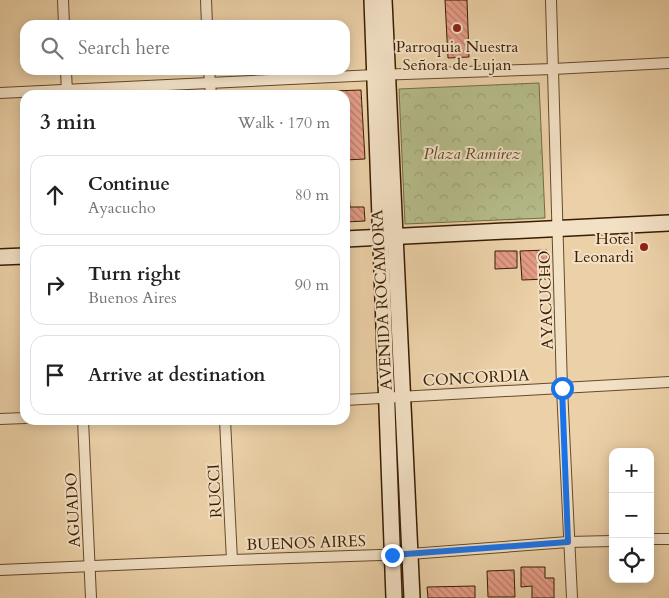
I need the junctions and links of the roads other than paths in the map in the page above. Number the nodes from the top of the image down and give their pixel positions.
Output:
1 (63, 0) edge
2 (206, 0) edge
3 (372, 0) edge
4 (384, 0) edge
5 (551, 0) edge
6 (64, 20) edge
7 (207, 20) edge
8 (669, 63) edge
9 (553, 69) junction
10 (66, 75) edge
11 (209, 75) edge
12 (381, 75) junction
13 (210, 83) junction
14 (67, 90) edge
15 (99, 90) edge
16 (211, 90) edge
17 (0, 92) edge
18 (20, 92) edge
19 (669, 223) edge
20 (558, 229) junction
21 (388, 237) junction
22 (350, 240) edge
23 (20, 256) edge
24 (0, 257) edge
25 (669, 382) edge
26 (562, 388) junction
27 (387, 396) junction
28 (403, 396) junction
29 (350, 400) edge
30 (20, 418) edge
31 (0, 419) edge
32 (83, 425) edge
33 (226, 425) edge
34 (669, 539) edge
35 (654, 540) edge
36 (609, 541) edge
37 (568, 542) junction
38 (410, 554) junction
39 (392, 555) junction
40 (232, 560) junction
41 (89, 566) junction
42 (0, 570) edge
43 (91, 598) edge
44 (394, 598) edge
45 (412, 598) edge
46 (572, 598) edge

1 - 6 street
2 - 7 street
3 - 12 main road, AVENIDA ROCAMORA
4 - 12 main road, AVENIDA ROCAMORA
5 - 9 street, AYACUCHO
8 - 9 street
9 - 12 street
9 - 20 street, AYACUCHO
10 - 14 street
11 - 13 street
12 - 13 street
12 - 21 main road, AVENIDA ROCAMORA
13 - 15 street
13 - 16 street
17 - 18 street
19 - 20 main road
20 - 21 main road
20 - 26 street, AYACUCHO
21 - 22 main road
21 - 27 main road, AVENIDA ROCAMORA
21 - 28 main road, AVENIDA ROCAMORA
23 - 24 main road
25 - 26 street, CONCORDIA
26 - 28 street, CONCORDIA
26 - 37 street, AYACUCHO
27 - 28 street, CONCORDIA
27 - 29 street, CONCORDIA
27 - 39 main road, AVENIDA ROCAMORA
28 - 38 main road, AVENIDA ROCAMORA
30 - 31 street
32 - 41 street, AGUADO
33 - 40 street, RUCCI
34 - 35 street
36 - 37 street, BUENOS AIRES
37 - 38 street, BUENOS AIRES
37 - 46 street, AYACUCHO
38 - 39 street, BUENOS AIRES
38 - 45 main road, AVENIDA ROCAMORA
39 - 40 street, BUENOS AIRES
39 - 44 main road, AVENIDA ROCAMORA
40 - 41 street, BUENOS AIRES
41 - 42 street, BUENOS AIRES
41 - 43 street, AGUADO

